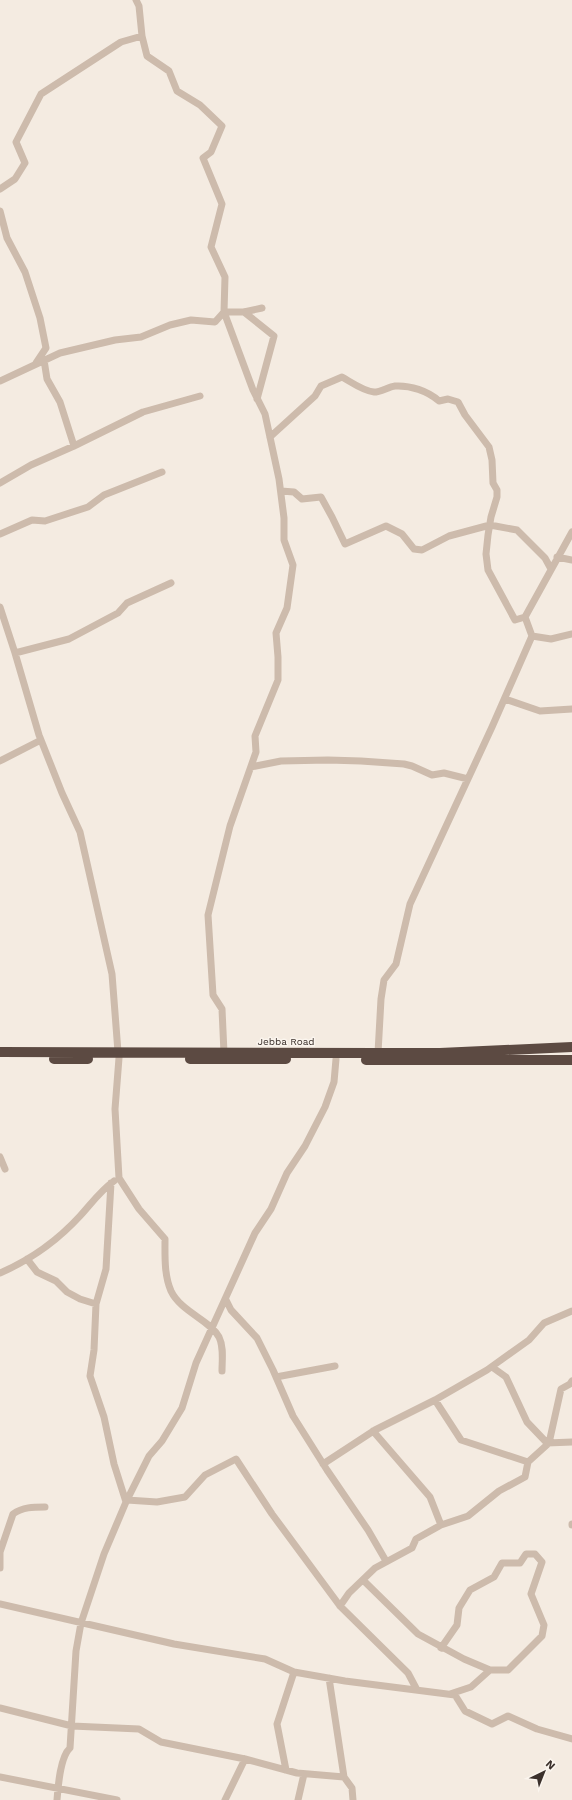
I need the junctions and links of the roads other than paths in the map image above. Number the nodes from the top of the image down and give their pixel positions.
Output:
1 (136, 0) edge
2 (142, 36) junction
3 (0, 189) edge
4 (0, 211) edge
5 (262, 308) dead end
6 (224, 312) junction
7 (244, 312) junction
8 (44, 360) junction
9 (36, 363) junction
10 (0, 381) edge
11 (200, 396) dead end
12 (258, 398) junction
13 (270, 437) junction
14 (74, 446) junction
15 (162, 472) dead end
16 (0, 482) edge
17 (281, 491) junction
18 (490, 525) junction
19 (572, 532) edge
20 (0, 534) edge
21 (557, 557) junction
22 (572, 560) edge
23 (550, 569) junction
24 (171, 583) dead end
25 (0, 607) edge
26 (525, 617) junction
27 (572, 634) edge
28 (532, 636) junction
29 (15, 653) junction
30 (505, 699) junction
31 (572, 709) edge
32 (41, 740) junction
33 (0, 761) edge
34 (251, 767) junction
35 (468, 778) junction
36 (572, 1047) edge
37 (0, 1052) edge
38 (224, 1053) junction
39 (378, 1053) junction
40 (119, 1055) junction
41 (440, 1056) junction
42 (0, 1059) edge
43 (336, 1059) junction
44 (572, 1060) edge
45 (0, 1157) edge
46 (5, 1168) dead end
47 (119, 1178) junction
48 (111, 1183) junction
49 (27, 1259) junction
50 (0, 1272) edge
51 (226, 1300) junction
52 (96, 1304) junction
53 (572, 1311) edge
54 (212, 1329) junction
55 (335, 1366) dead end
56 (492, 1367) junction
57 (222, 1370) dead end
58 (276, 1377) junction
59 (572, 1381) edge
60 (435, 1400) junction
61 (373, 1431) junction
62 (572, 1442) edge
63 (549, 1443) junction
64 (528, 1462) junction
65 (323, 1464) junction
66 (126, 1501) junction
67 (45, 1506) dead end
68 (441, 1525) junction
69 (386, 1561) junction
70 (0, 1568) edge
71 (363, 1580) junction
72 (0, 1604) edge
73 (340, 1606) junction
74 (81, 1623) junction
75 (441, 1648) junction
76 (490, 1670) junction
77 (294, 1672) junction
78 (329, 1678) junction
79 (417, 1690) junction
80 (450, 1694) junction
81 (0, 1708) edge
82 (72, 1726) junction
83 (572, 1739) edge
84 (245, 1759) junction
85 (286, 1770) junction
86 (304, 1774) junction
87 (0, 1777) edge
88 (344, 1777) junction
89 (58, 1788) junction
90 (57, 1800) edge
91 (117, 1800) edge
92 (225, 1800) edge
93 (298, 1800) edge
94 (353, 1800) edge

1 - 2 street
2 - 3 street
2 - 6 street
4 - 9 street
5 - 7 street
6 - 7 street
6 - 8 street
6 - 12 street
7 - 12 street
8 - 9 street
8 - 14 street
9 - 10 street
11 - 14 street
12 - 13 street
13 - 17 street
13 - 18 street
14 - 16 street
15 - 20 street
17 - 18 street
17 - 34 street
18 - 23 street
18 - 26 street
19 - 21 street
21 - 22 street
21 - 23 street
23 - 26 street
24 - 29 street
25 - 29 street
26 - 28 street
27 - 28 street
28 - 30 street
29 - 32 street
30 - 31 street
30 - 35 street
32 - 33 street
32 - 40 street
34 - 35 street
34 - 38 street
35 - 39 street
36 - 41 highway, Jebba Road
37 - 40 highway, Jebba Road
38 - 39 highway, Jebba Road
38 - 40 highway, Jebba Road
39 - 41 highway, Jebba Road
40 - 42 highway, Jebba Road
40 - 43 highway, Jebba Road
40 - 47 street
41 - 43 highway, Jebba Road
41 - 44 highway, Jebba Road
43 - 51 street
45 - 46 street
47 - 48 street
47 - 54 street
48 - 49 street
48 - 52 street
49 - 50 street
49 - 52 street
51 - 54 street
51 - 58 street
52 - 66 street
53 - 56 street
54 - 57 street
54 - 66 street
55 - 58 street
56 - 60 street
56 - 63 street
58 - 65 street
59 - 63 street
60 - 61 street
60 - 64 street
61 - 65 street
61 - 68 street
62 - 63 street
63 - 64 street
64 - 68 street
65 - 69 street
66 - 73 street
66 - 74 street
67 - 70 street
68 - 69 street
69 - 71 street
71 - 73 street
71 - 75 street
72 - 74 street
73 - 79 street
74 - 77 street
74 - 82 street
75 - 76 street
75 - 76 street
76 - 80 street
77 - 78 street
77 - 85 street
78 - 79 street
78 - 88 street
79 - 80 street
80 - 83 street
81 - 82 street
82 - 84 street
82 - 89 street
84 - 85 street
84 - 92 street
85 - 86 street
86 - 88 street
86 - 93 street
87 - 89 street
88 - 94 street
89 - 90 street
89 - 91 street

